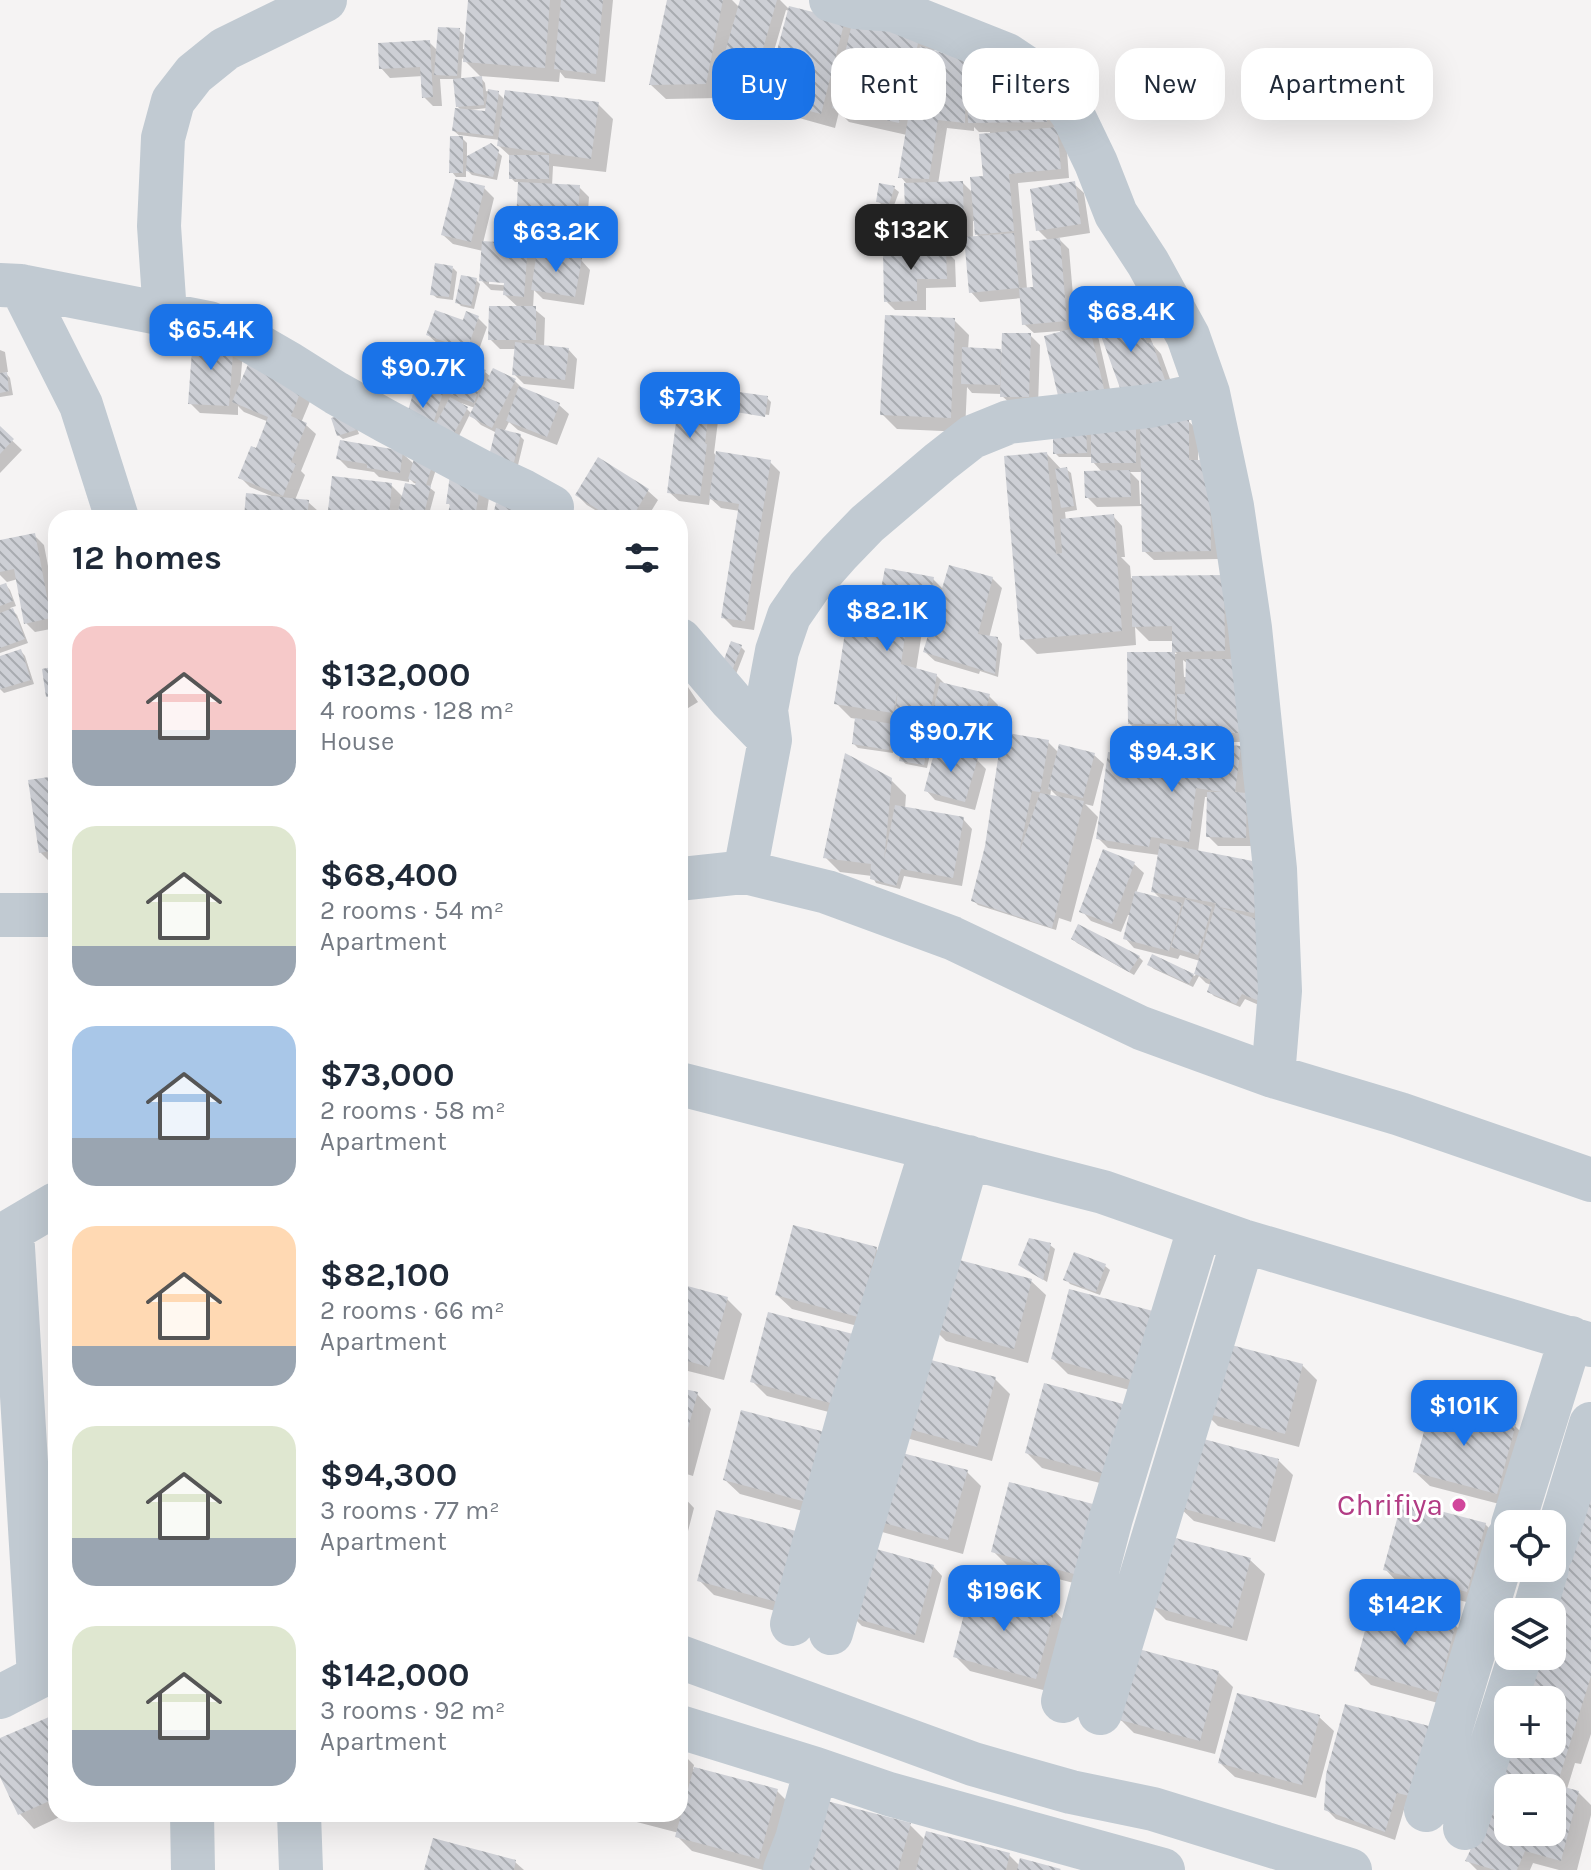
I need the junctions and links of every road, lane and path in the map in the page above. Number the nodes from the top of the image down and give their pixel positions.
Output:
1 (325, 0) edge
2 (848, 2) edge
3 (11, 286) edge
4 (165, 314) junction
5 (1208, 393) junction
6 (552, 507) dead end
7 (114, 510) edge
8 (688, 649) edge
9 (770, 740) junction
10 (745, 872) junction
11 (688, 878) edge
12 (0, 915) edge
13 (48, 915) edge
14 (1273, 1076) junction
15 (688, 1086) edge
16 (950, 1152) junction
17 (1591, 1180) edge
18 (48, 1209) edge
19 (1200, 1226) junction
20 (6, 1234) edge
21 (1243, 1241) junction
22 (1581, 1342) edge
23 (1591, 1424) edge
24 (1518, 1510) edge
25 (1565, 1510) edge
26 (1111, 1518) junction
27 (1155, 1531) junction
28 (1494, 1625) edge
29 (812, 1629) dead end
30 (688, 1660) edge
31 (1514, 1670) edge
32 (48, 1672) edge
33 (0, 1697) edge
34 (688, 1729) edge
35 (816, 1769) junction
36 (192, 1822) edge
37 (299, 1822) edge
38 (193, 1870) edge
39 (301, 1870) edge
40 (785, 1870) edge
41 (1163, 1870) edge
42 (1350, 1870) edge

1 - 4 street
2 - 5 street
3 - 4 street
3 - 7 street
4 - 6 street
5 - 9 street
5 - 14 street
8 - 9 street
9 - 10 street
10 - 11 street
10 - 14 street
12 - 13 street
14 - 17 street
15 - 16 street
16 - 19 street
16 - 29 street
18 - 20 street
19 - 21 street
19 - 26 street
20 - 32 street
21 - 22 street
21 - 27 street
22 - 24 street
23 - 25 street
26 - 27 street
26 - 27 street
28 - 31 street
30 - 42 street
32 - 33 street
34 - 35 street
35 - 40 street
35 - 41 street
36 - 38 street
37 - 39 street

